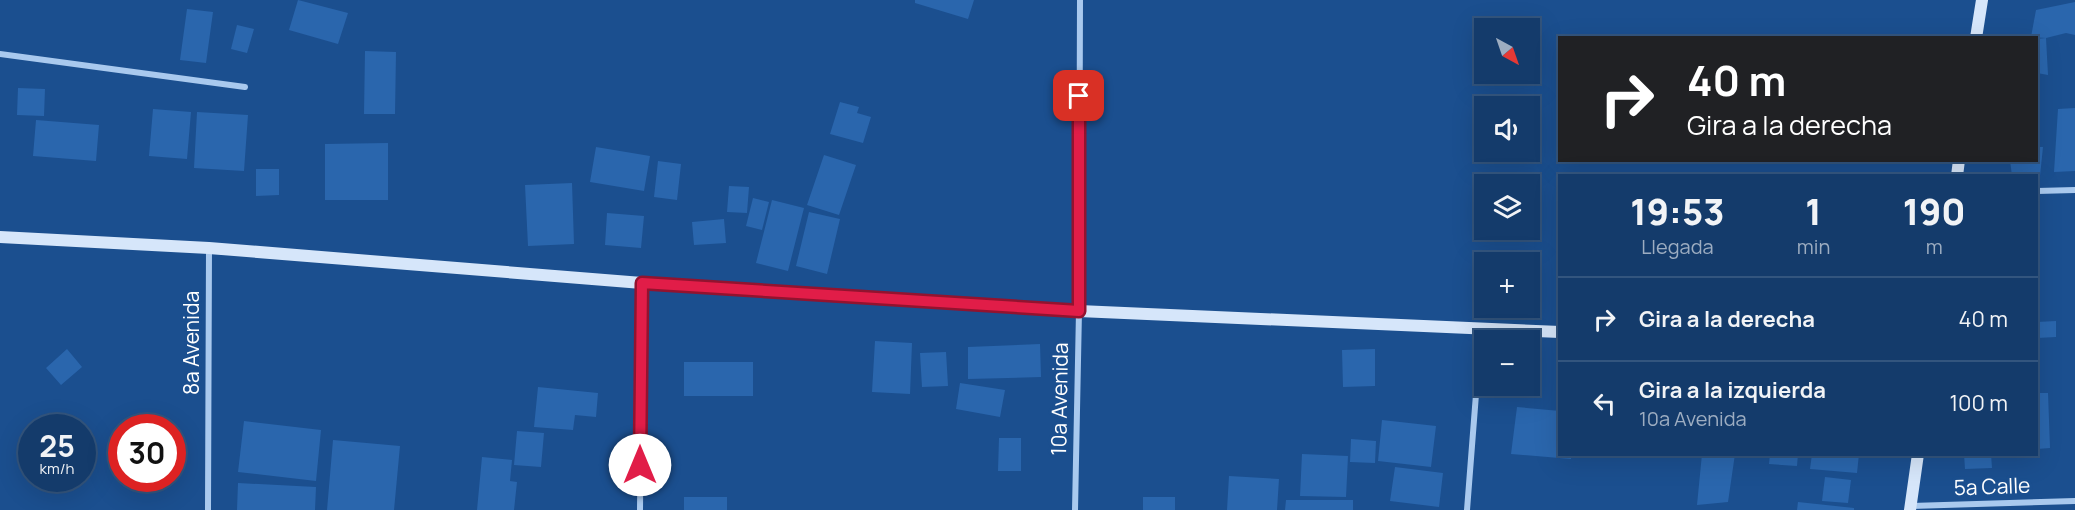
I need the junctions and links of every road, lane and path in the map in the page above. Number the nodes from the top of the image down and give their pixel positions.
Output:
1 (1080, 0) edge
2 (1982, 0) edge
3 (1976, 36) edge
4 (0, 54) edge
5 (245, 87) dead end
6 (2075, 190) edge
7 (2038, 191) edge
8 (0, 237) edge
9 (209, 248) junction
10 (642, 283) junction
11 (1079, 311) junction
12 (1481, 330) edge
13 (1540, 331) edge
14 (1558, 332) edge
15 (1476, 396) edge
16 (1918, 456) edge
17 (2075, 501) edge
18 (1910, 508) edge
19 (208, 510) edge
20 (640, 510) edge
21 (1075, 510) edge
22 (1467, 510) edge

1 - 11 street, 10a Avenida
2 - 3 street
4 - 5 street
6 - 7 street
8 - 9 street
9 - 10 street
9 - 19 street, 8a Avenida
10 - 11 street
10 - 20 street
11 - 12 street
11 - 21 street, 10a Avenida
13 - 14 street
15 - 22 street
16 - 18 street
17 - 18 street, 5a Calle

